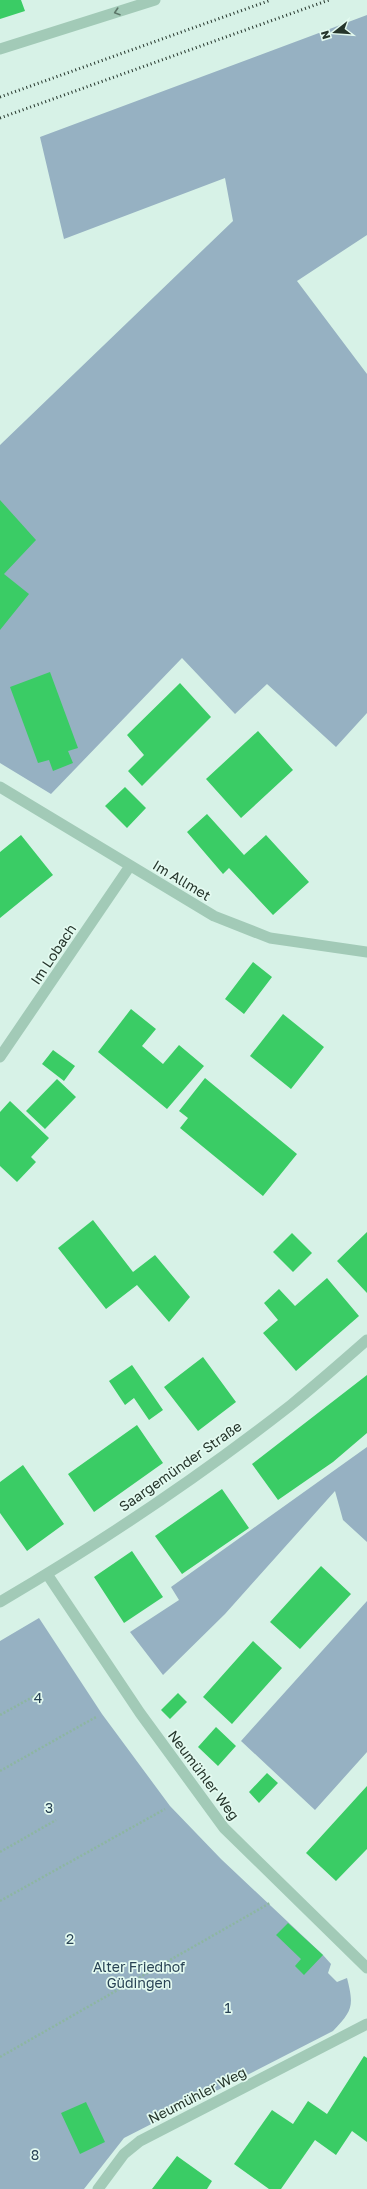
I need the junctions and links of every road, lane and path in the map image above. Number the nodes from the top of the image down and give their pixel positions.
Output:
1 (155, 0) edge
2 (0, 49) edge
3 (0, 787) edge
4 (130, 866) junction
5 (367, 952) edge
6 (0, 1057) edge
7 (367, 1340) edge
8 (47, 1574) junction
9 (0, 1602) edge
10 (40, 1693) dead end
11 (0, 1715) edge
12 (96, 1717) dead end
13 (0, 1771) edge
14 (165, 1808) dead end
15 (56, 1820) dead end
16 (0, 1852) edge
17 (0, 1901) edge
18 (268, 1904) dead end
19 (367, 1968) edge
20 (367, 2024) edge
21 (0, 2058) edge
22 (98, 2189) edge

1 -> 2 street
3 - 4 street, Im Allmet
4 - 5 street, Im Allmet
4 - 6 street, Im Lobach
7 - 8 street, Saargemünder Straße
8 - 9 street, Saargemünder Straße
8 - 19 street, Neumühler Weg
10 - 11 path
12 - 13 path
14 - 17 path
15 - 16 path
18 - 21 path
20 - 22 street, Neumühler Weg

